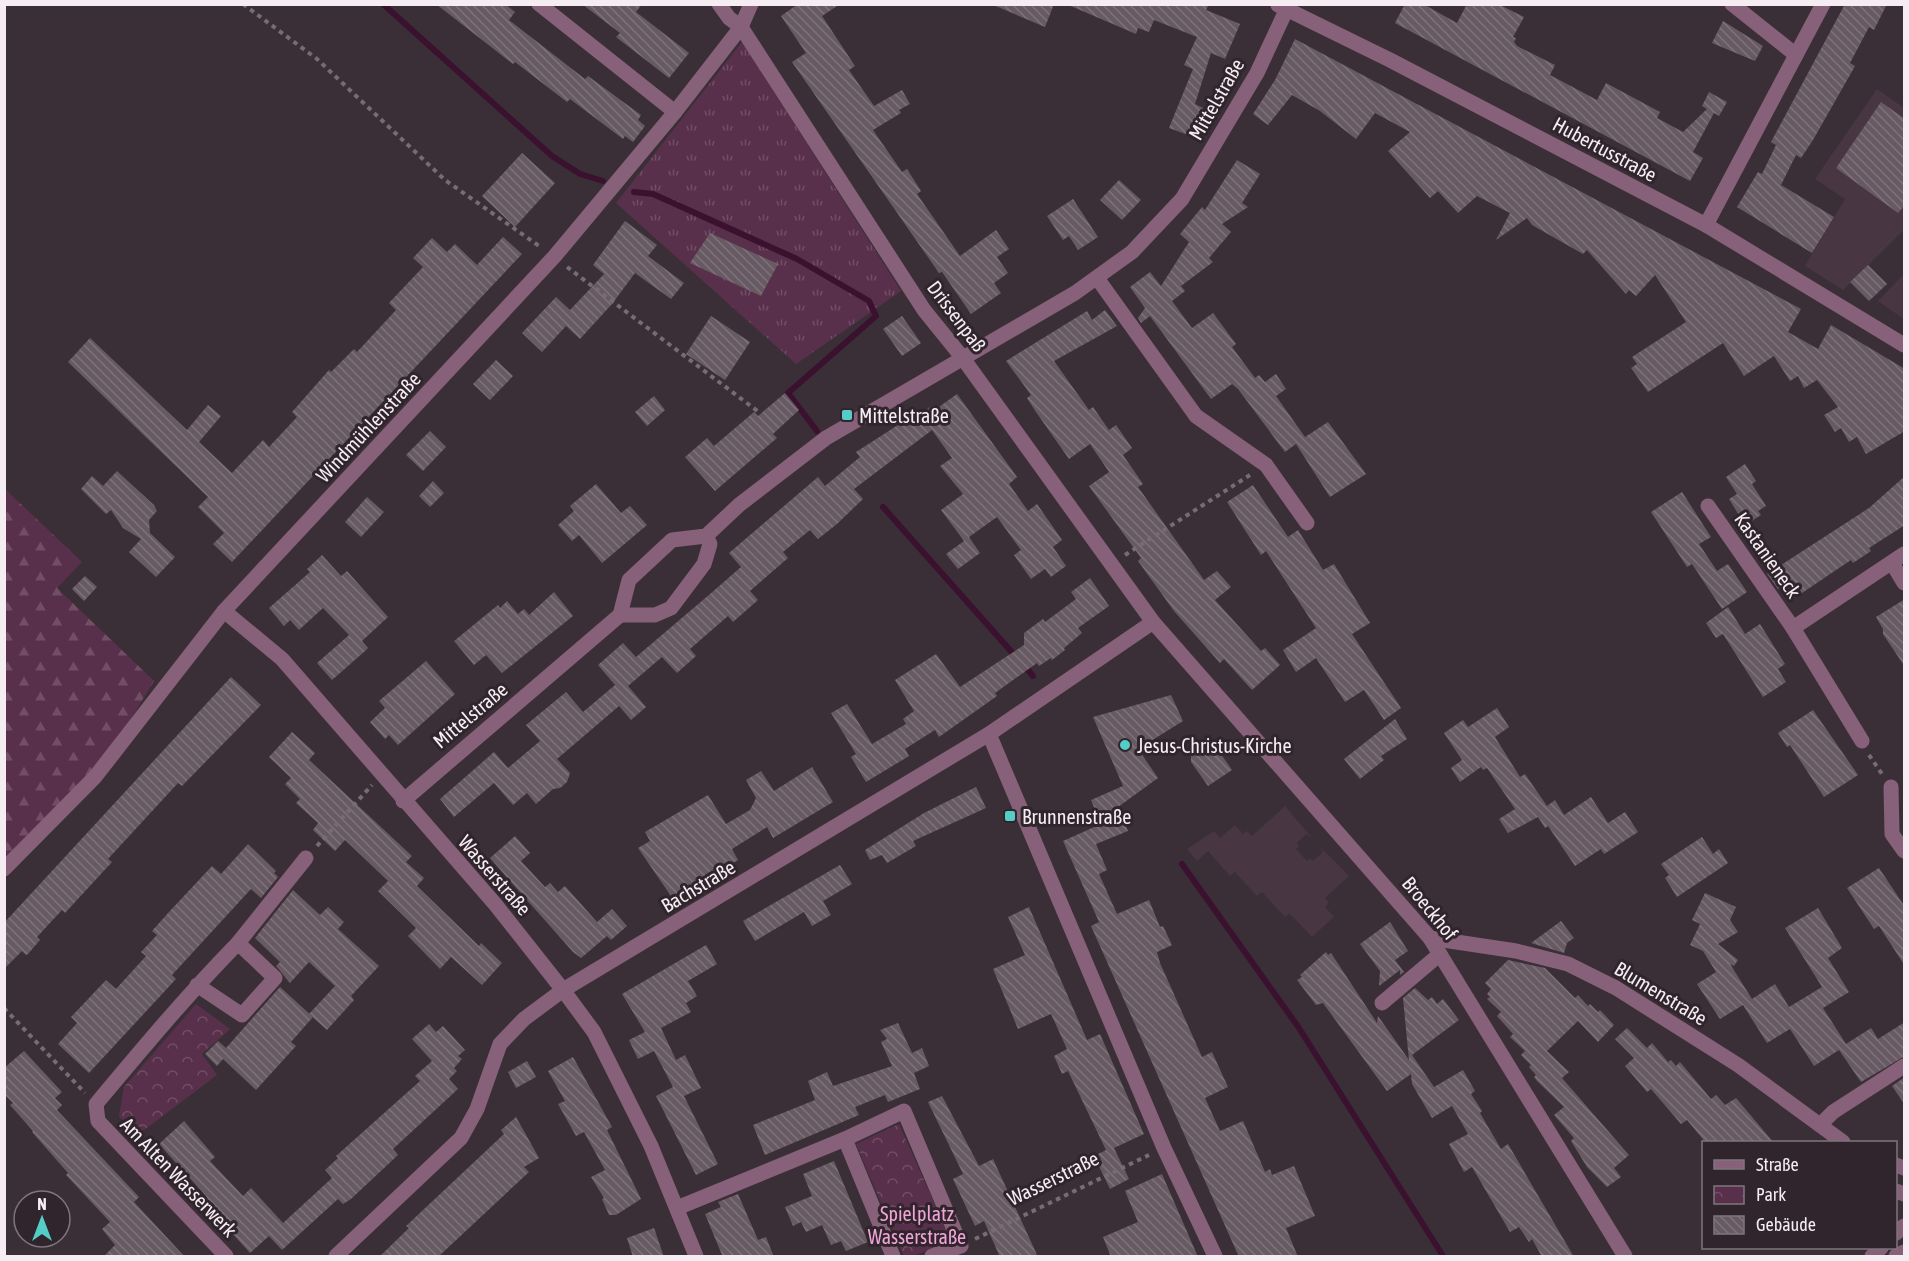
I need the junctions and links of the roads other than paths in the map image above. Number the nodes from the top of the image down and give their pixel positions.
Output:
1 (719, 4) edge
2 (751, 4) edge
3 (1732, 4) edge
4 (1823, 4) edge
5 (1284, 6) edge
6 (543, 8) edge
7 (741, 27) junction
8 (1796, 55) junction
9 (675, 112) junction
10 (1706, 225) junction
11 (1097, 278) junction
12 (1905, 345) edge
13 (962, 357) junction
14 (1708, 506) dead end
15 (1307, 523) dead end
16 (706, 536) junction
17 (1898, 558) edge
18 (1905, 583) edge
19 (224, 611) junction
20 (620, 615) junction
21 (1153, 622) junction
22 (1793, 628) junction
23 (989, 734) junction
24 (1862, 741) road end
25 (1891, 787) road end
26 (403, 801) junction
27 (1903, 847) edge
28 (306, 858) road end
29 (4, 868) edge
30 (1430, 938) junction
31 (238, 943) junction
32 (1440, 954) junction
33 (197, 985) junction
34 (563, 990) junction
35 (1382, 1002) dead end
36 (1905, 1066) edge
37 (1820, 1125) junction
38 (845, 1139) junction
39 (1841, 1141) edge
40 (677, 1208) junction
41 (1905, 1252) edge
42 (226, 1257) edge
43 (336, 1257) edge
44 (696, 1257) edge
45 (893, 1257) edge
46 (932, 1257) edge
47 (1215, 1257) edge
48 (1625, 1257) edge
49 (1896, 1257) edge

1 - 7 street, Drissenpaß
2 - 7 street, Windmühlenstraße
3 - 8 street
4 - 8 street
5 - 10 street, Hubertusstraße
5 - 11 street, Mittelstraße
6 - 9 street
7 - 9 street, Windmühlenstraße
7 - 13 street, Drissenpaß
8 - 10 street
9 - 19 street, Windmühlenstraße
10 - 12 street, Hubertusstraße
11 - 13 street, Mittelstraße
11 - 15 street
13 - 16 street, Mittelstraße
13 - 21 street, Drissenpaß
14 - 22 street, Kastanieneck
16 - 20 street
16 - 20 street
17 - 18 street, Kastanieneck
17 - 22 street, Kastanieneck
19 - 26 street, Wasserstraße
19 - 29 street, Windmühlenstraße
20 - 26 street, Mittelstraße
21 - 23 street, Bachstraße
21 - 30 street, Broeckhof
22 - 24 street, Kastanieneck
23 - 34 street, Bachstraße
23 - 47 street
25 - 27 street
26 - 34 street, Wasserstraße
28 - 31 street
30 - 32 street, Broeckhof
30 - 37 street, Blumenstraße
31 - 33 street
31 - 33 street
32 - 35 street
32 - 48 street, Broeckhof
33 - 42 street, Am Alten Wasserwerk
34 - 40 street, Wasserstraße
34 - 43 street, Bachstraße
36 - 37 street
37 - 39 street, Blumenstraße
38 - 40 street
38 - 45 street
38 - 46 street
40 - 44 street, Wasserstraße
41 - 49 street

